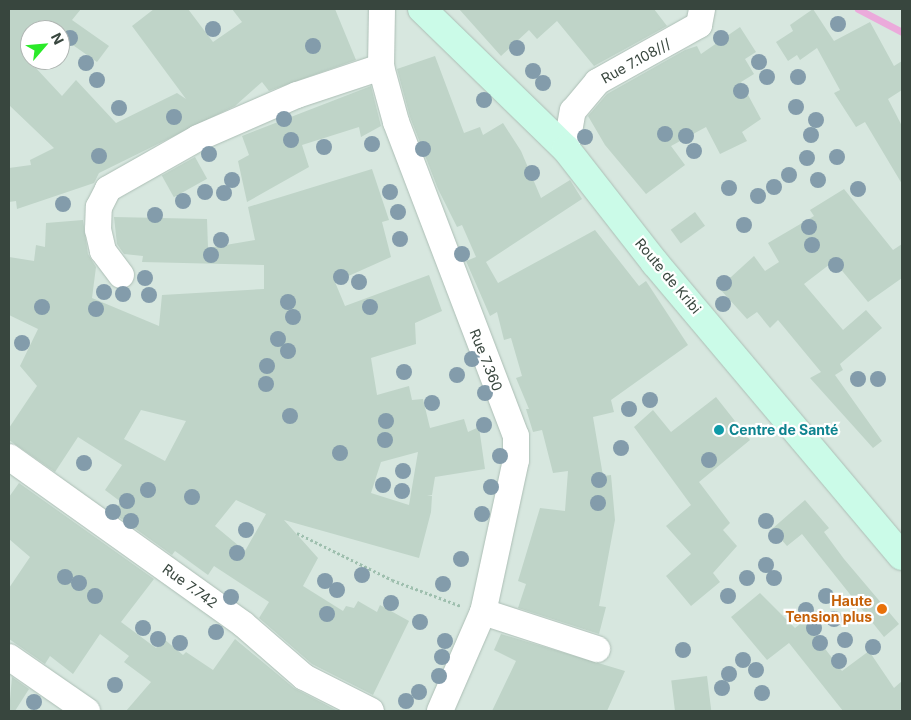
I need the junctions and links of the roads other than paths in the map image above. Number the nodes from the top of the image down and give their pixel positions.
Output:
1 (382, 9) edge
2 (422, 9) edge
3 (702, 9) edge
4 (381, 67) junction
5 (566, 149) junction
6 (121, 274) dead end
7 (9, 457) edge
8 (898, 540) edge
9 (483, 612) junction
10 (597, 649) dead end
11 (9, 657) edge
12 (87, 711) edge
13 (371, 711) edge
14 (440, 711) edge

1 - 4 street, Rue 7.360
2 - 5 main road, Route de Kribi
3 - 5 street, Rue 7.108///
4 - 6 street
4 - 9 street, Rue 7.360
5 - 8 main road, Route de Kribi
7 - 13 street, Rue 7.742
9 - 10 street
9 - 14 street, Rue 7.360
11 - 12 street

